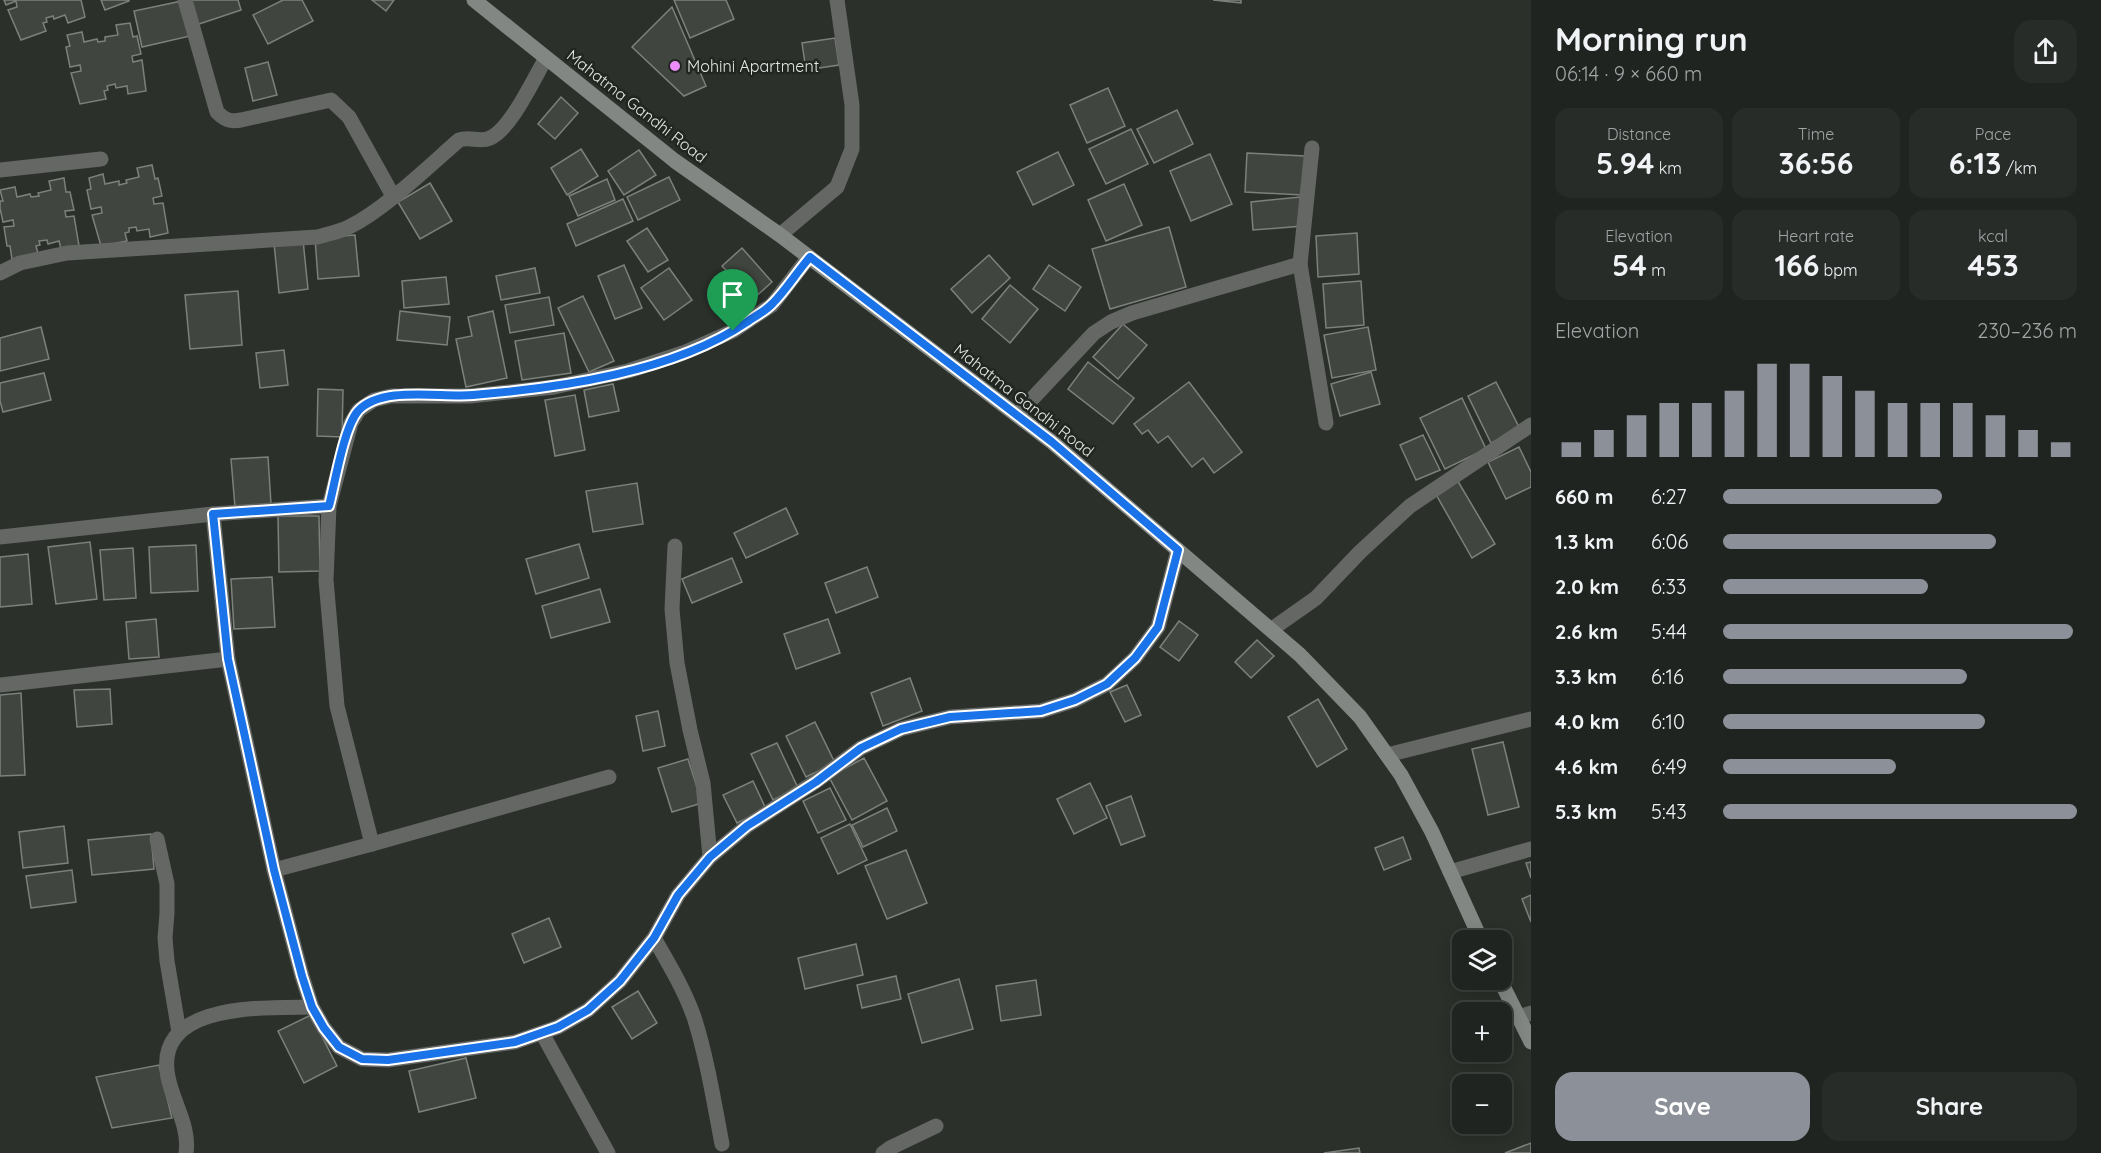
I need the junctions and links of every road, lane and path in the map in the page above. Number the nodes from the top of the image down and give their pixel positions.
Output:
1 (185, 0) edge
2 (474, 0) edge
3 (837, 0) edge
4 (546, 58) junction
5 (1312, 148) dead end
6 (101, 159) dead end
7 (0, 170) edge
8 (393, 196) junction
9 (780, 235) junction
10 (810, 257) junction
11 (1300, 264) junction
12 (0, 273) edge
13 (1017, 415) junction
14 (1326, 423) dead end
15 (1531, 425) edge
16 (329, 506) junction
17 (213, 514) junction
18 (0, 537) edge
19 (675, 546) dead end
20 (1178, 550) junction
21 (1272, 630) junction
22 (228, 659) junction
23 (0, 685) edge
24 (1531, 719) edge
25 (1387, 755) junction
26 (609, 777) dead end
27 (157, 839) dead end
28 (372, 844) junction
29 (1531, 849) edge
30 (710, 857) junction
31 (274, 870) junction
32 (1450, 872) junction
33 (1476, 930) edge
34 (654, 938) junction
35 (1507, 990) edge
36 (312, 1007) junction
37 (1525, 1015) edge
38 (179, 1032) junction
39 (542, 1033) junction
40 (1531, 1042) edge
41 (936, 1126) dead end
42 (722, 1144) dead end
43 (186, 1153) edge
44 (608, 1153) edge
45 (883, 1153) edge

1 - 8 street
2 - 4 main road, Mahatma Gandhi Road
3 - 9 street
4 - 8 street
4 - 9 main road, Mahatma Gandhi Road
5 - 11 street
6 - 7 street
8 - 12 street
9 - 10 main road, Mahatma Gandhi Road
10 - 13 main road, Mahatma Gandhi Road
10 - 16 street
11 - 13 street
11 - 14 street
13 - 20 main road, Mahatma Gandhi Road
15 - 21 street
16 - 17 street
16 - 28 street
17 - 18 street
17 - 22 street
19 - 30 street
20 - 21 main road, Mahatma Gandhi Road
20 - 30 street
21 - 25 main road, Mahatma Gandhi Road
22 - 23 street
22 - 31 street
24 - 25 street
25 - 32 main road, Mahatma Gandhi Road
26 - 28 street
27 - 38 street
28 - 31 street
29 - 32 street
30 - 34 street
31 - 36 street
32 - 33 main road, Mahatma Gandhi Road
34 - 39 street
34 - 42 street
35 - 37 main road
36 - 38 street
36 - 39 street
37 - 40 main road
38 - 43 street
39 - 44 street
41 - 45 street

